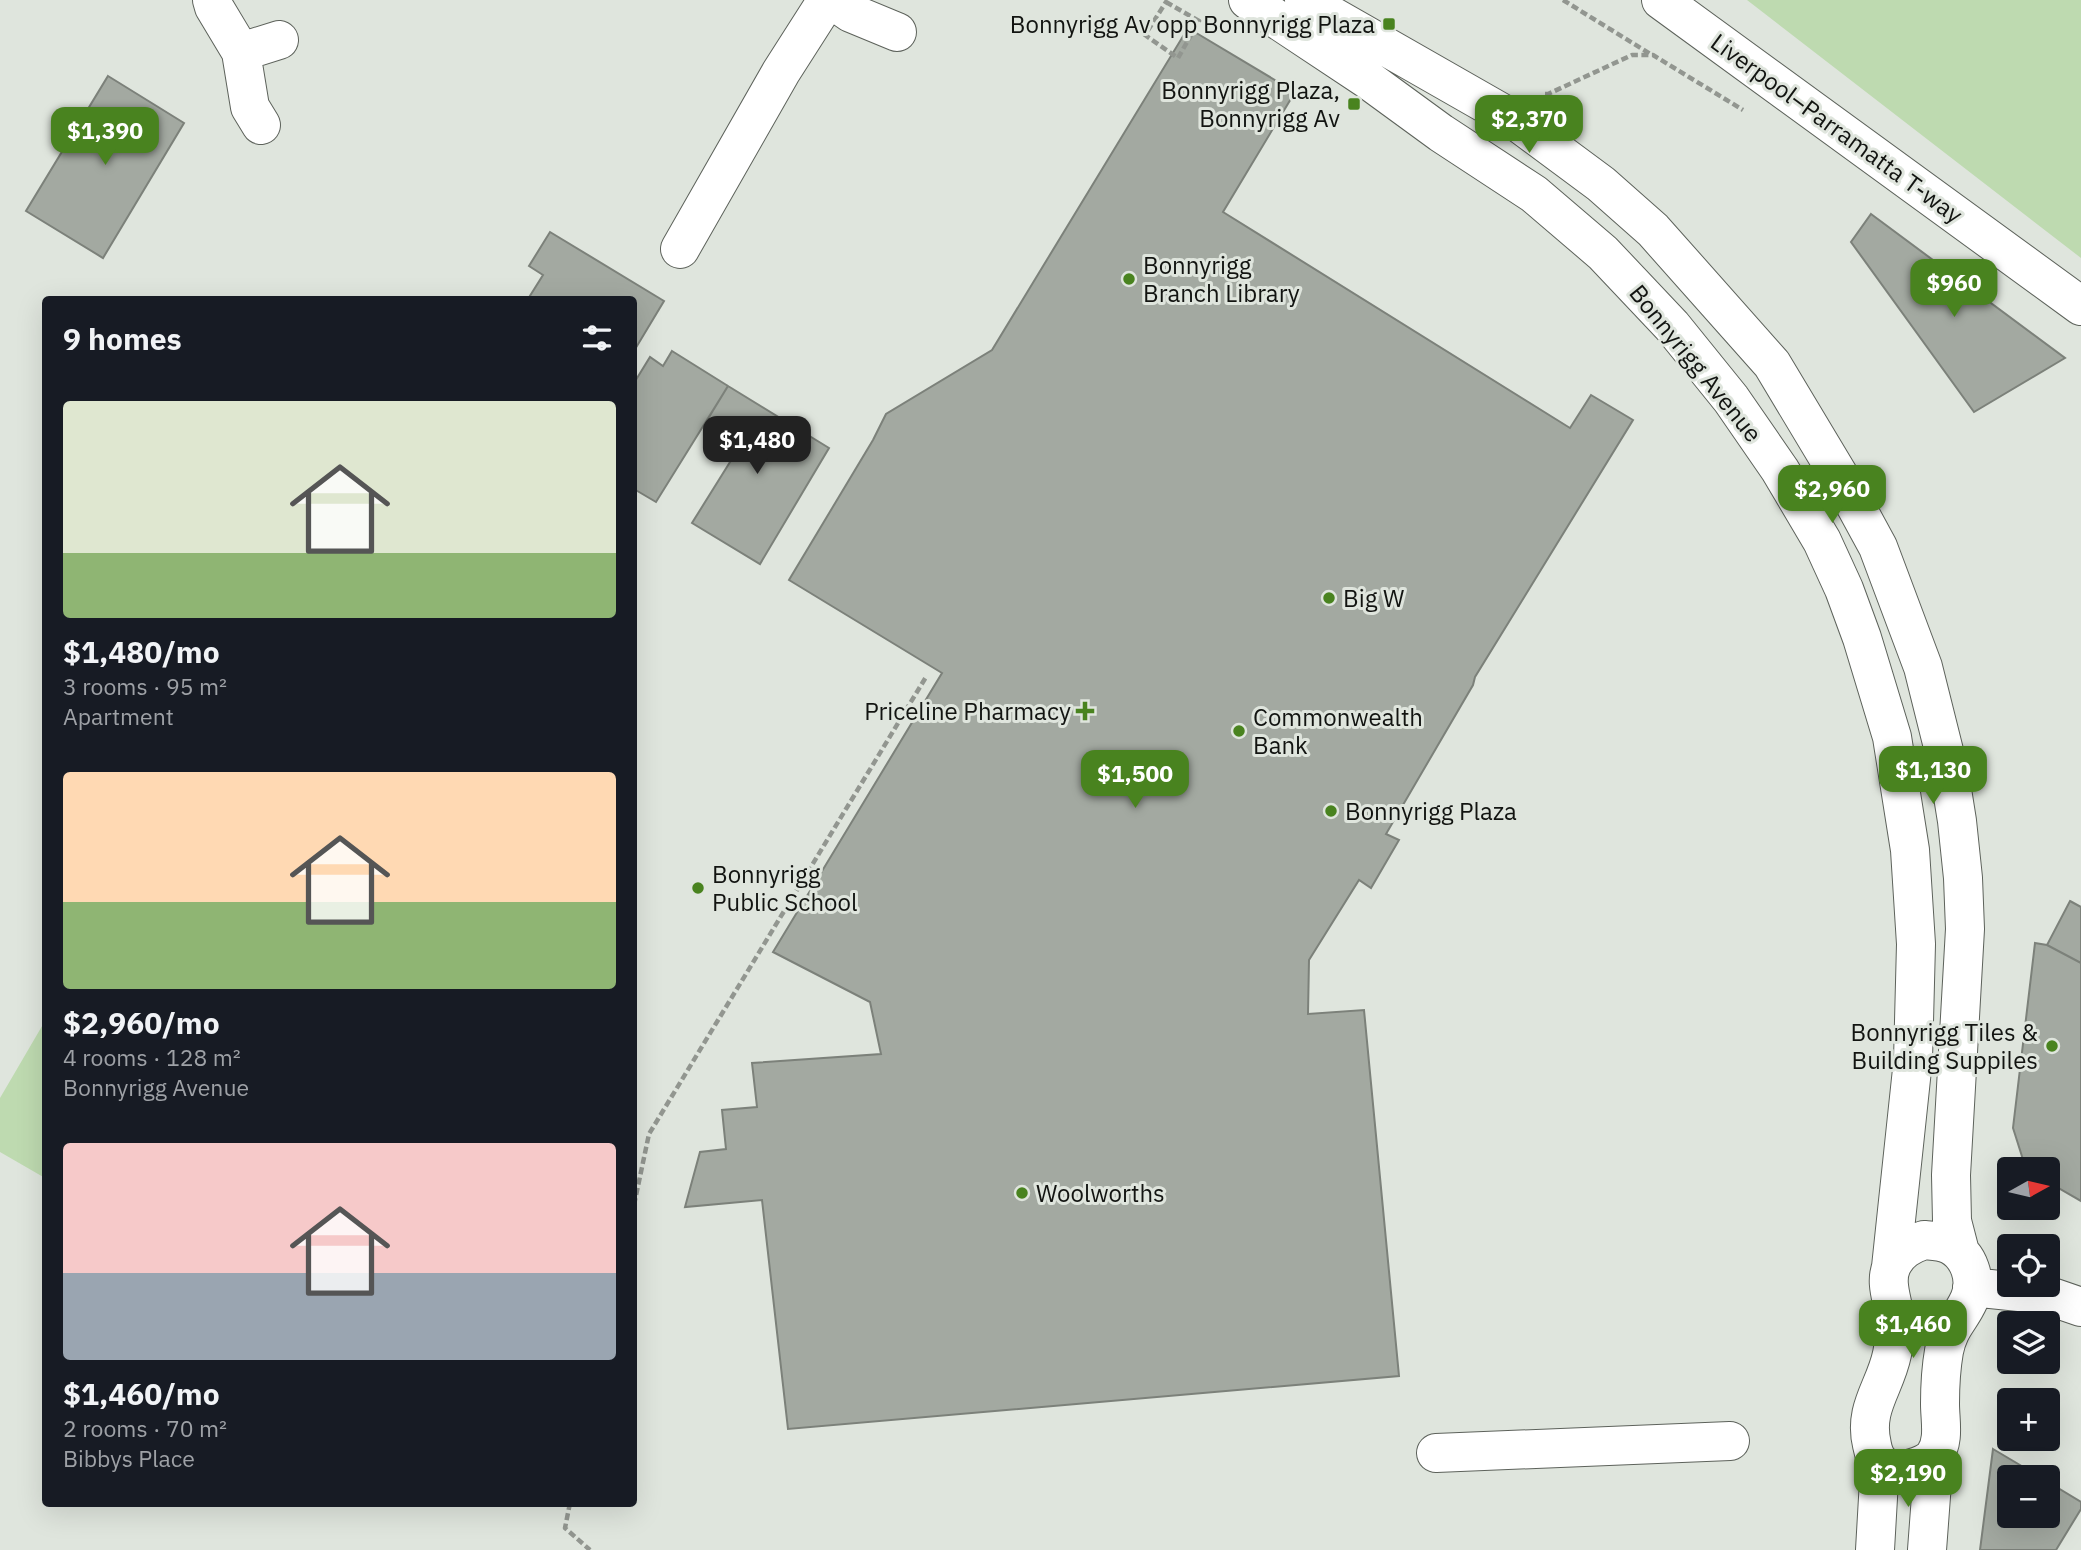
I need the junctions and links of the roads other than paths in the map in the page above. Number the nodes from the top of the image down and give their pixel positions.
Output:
1 (212, 0) edge
2 (827, 0) edge
3 (832, 0) edge
4 (1248, 0) edge
5 (1304, 0) edge
6 (1661, 0) edge
7 (897, 32) dead end
8 (279, 40) dead end
9 (240, 52) junction
10 (261, 125) dead end
11 (680, 249) dead end
12 (2081, 306) edge
13 (1891, 1266) junction
14 (1966, 1269) junction
15 (2081, 1307) edge
16 (1730, 1441) dead end
17 (1436, 1453) dead end
18 (1934, 1456) junction
19 (1880, 1463) junction
20 (1875, 1550) edge
21 (1927, 1550) edge

1 - 9 street
2 - 11 street
3 - 7 street
4 - 13 street, Bonnyrigg Avenue
5 - 14 street, Bonnyrigg Avenue
6 - 12 street, Liverpool–Parramatta T-way
8 - 9 street
9 - 10 street
13 - 14 street
13 - 19 street, Bonnyrigg Avenue
14 - 15 street
14 - 18 street
16 - 17 street
18 - 19 street
18 - 21 street
19 - 20 street

